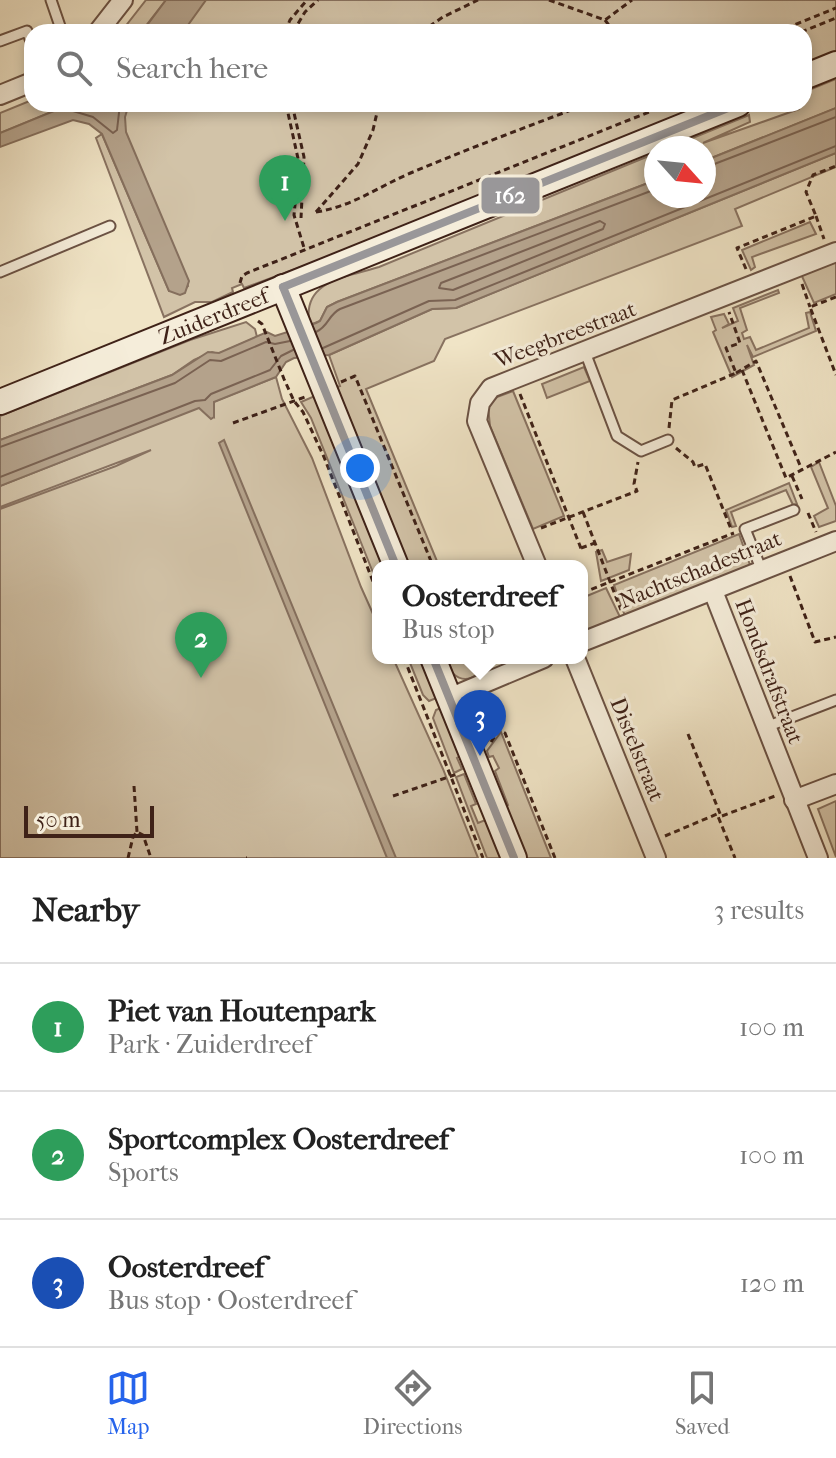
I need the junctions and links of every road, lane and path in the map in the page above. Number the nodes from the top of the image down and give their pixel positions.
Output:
1 (51, 0) edge
2 (123, 0) edge
3 (307, 0) edge
4 (318, 0) edge
5 (478, 0) edge
6 (549, 0) edge
7 (632, 0) edge
8 (836, 8) edge
9 (836, 18) edge
10 (605, 20) junction
11 (59, 24) edge
12 (104, 24) edge
13 (288, 24) edge
14 (298, 24) edge
15 (433, 24) edge
16 (608, 24) edge
17 (797, 24) edge
18 (812, 28) edge
19 (24, 32) edge
20 (0, 41) edge
21 (836, 64) edge
22 (812, 74) edge
23 (24, 85) edge
24 (0, 95) edge
25 (288, 112) edge
26 (294, 112) edge
27 (377, 112) edge
28 (566, 112) edge
29 (649, 112) edge
30 (718, 112) edge
31 (836, 166) edge
32 (816, 216) junction
33 (301, 218) dead end
34 (110, 226) dead end
35 (832, 254) edge
36 (797, 268) junction
37 (0, 272) edge
38 (753, 285) junction
39 (283, 287) junction
40 (724, 297) junction
41 (836, 297) edge
42 (810, 307) junction
43 (263, 326) dead end
44 (585, 352) junction
45 (742, 370) junction
46 (736, 373) junction
47 (836, 375) edge
48 (515, 379) junction
49 (0, 402) edge
50 (668, 440) junction
51 (641, 451) junction
52 (836, 452) edge
53 (802, 470) junction
54 (792, 476) junction
55 (794, 510) dead end
56 (583, 512) junction
57 (569, 517) junction
58 (745, 529) junction
59 (526, 534) junction
60 (733, 534) junction
61 (595, 543) junction
62 (829, 543) edge
63 (394, 560) edge
64 (535, 560) edge
65 (784, 562) junction
66 (762, 571) junction
67 (372, 579) edge
68 (610, 582) junction
69 (588, 591) edge
70 (713, 591) junction
71 (626, 625) junction
72 (836, 637) edge
73 (588, 640) edge
74 (406, 664) edge
75 (435, 664) edge
76 (530, 664) edge
77 (577, 664) edge
78 (449, 698) junction
79 (836, 700) edge
80 (766, 727) junction
81 (688, 734) dead end
82 (836, 784) edge
83 (134, 786) dead end
84 (792, 793) junction
85 (720, 817) junction
86 (137, 832) junction
87 (653, 850) edge
88 (151, 857) edge
89 (128, 858) edge
90 (483, 858) edge
91 (514, 858) edge
92 (735, 858) edge
93 (818, 858) edge

1 - 11 lane
2 - 12 street
3 - 13 path
4 - 14 path
5 - 15 path
6 - 10 path
7 - 10 path
8 - 17 path
9 - 18 path
10 - 16 path
19 - 20 lane
21 - 22 street
23 - 24 street
25 - 29 path
26 - 33 path
27 - 28 path
30 - 39 street, Zuiderdreef
31 - 32 path
32 - 35 path
32 - 38 path
34 - 37 lane
35 - 36 street, Weegbreestraat
36 - 38 street, Weegbreestraat
36 - 42 path
38 - 40 street, Weegbreestraat
39 - 49 street, Zuiderdreef
39 - 63 street
40 - 44 street, Weegbreestraat
40 - 46 path
41 - 42 path
42 - 47 path
43 - 67 path
44 - 48 street, Weegbreestraat
44 - 51 lane
45 - 46 path
45 - 53 path
45 - 54 path
46 - 50 path
48 - 57 path
48 - 59 street, Weegbreestraat
50 - 51 lane
50 - 60 path
51 - 56 path
52 - 53 path
53 - 54 path
54 - 62 path
55 - 58 lane
56 - 57 path
56 - 61 path
57 - 59 path
57 - 61 path
58 - 60 path
58 - 66 lane
59 - 64 street, Weegbreestraat
60 - 68 path
61 - 68 path
62 - 65 street, Nachtschadestraat
65 - 66 street, Nachtschadestraat
65 - 72 path
66 - 70 street, Nachtschadestraat
68 - 69 path
68 - 71 path
70 - 71 street, Nachtschadestraat
70 - 80 street, Hondsdrafstraat
71 - 73 street, Nachtschadestraat
74 - 90 path
75 - 78 street
76 - 78 street
77 - 87 street, Distelstraat
78 - 91 street
79 - 80 lane
80 - 84 street, Hondsdrafstraat
81 - 85 path
82 - 84 street
83 - 86 path
84 - 85 path
84 - 93 street, Hondsdrafstraat
85 - 87 path
85 - 92 path
86 - 88 path
86 - 89 path

